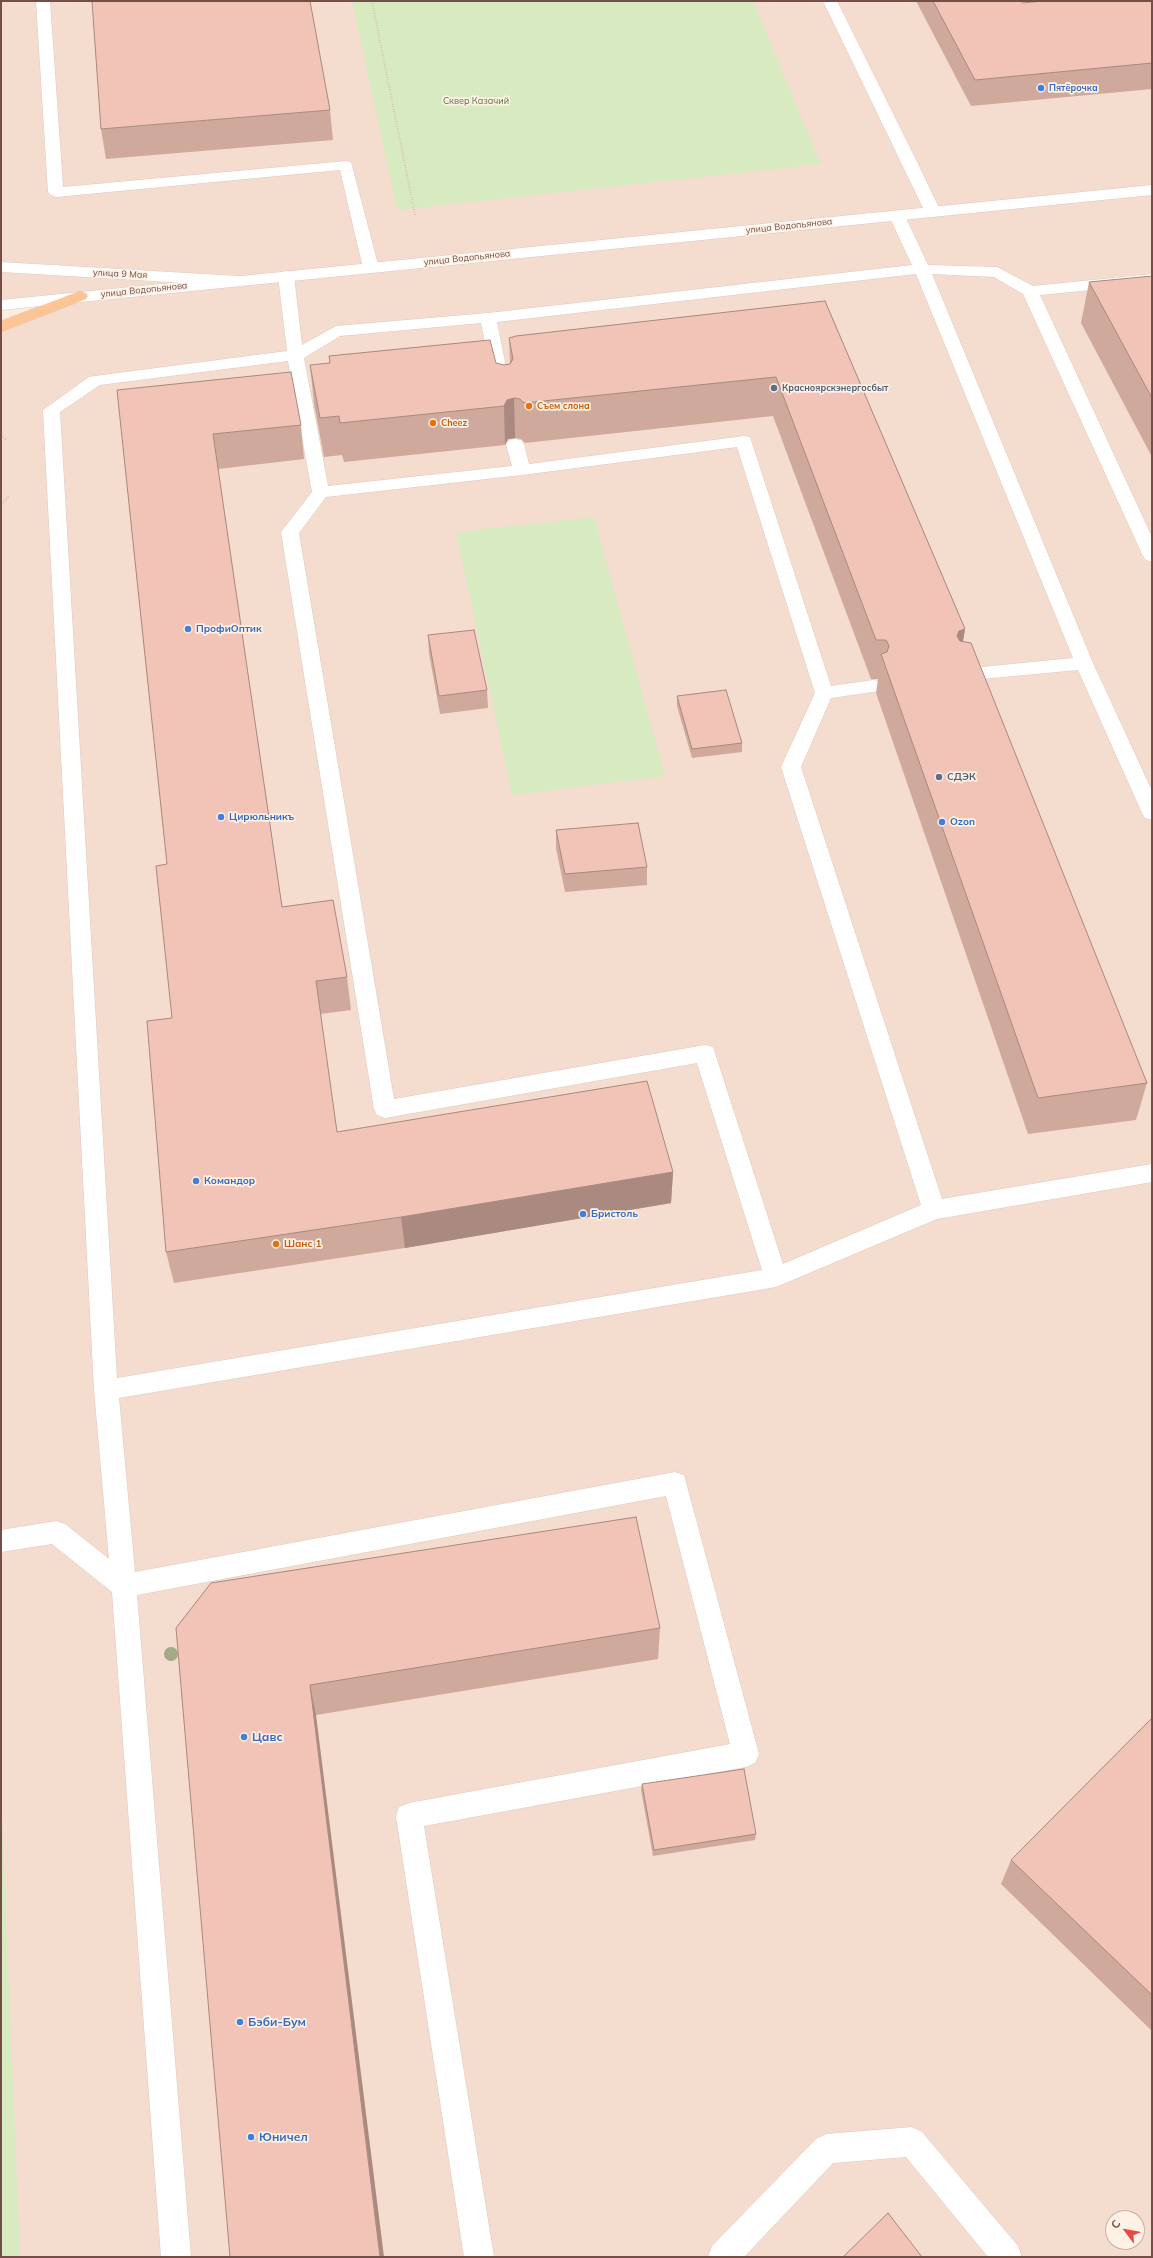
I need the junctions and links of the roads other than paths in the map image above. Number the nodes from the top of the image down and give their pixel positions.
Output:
1 (43, 1) edge
2 (830, 1) edge
3 (1152, 190) edge
4 (932, 212) junction
5 (897, 216) junction
6 (1, 267) edge
7 (371, 268) junction
8 (922, 269) junction
9 (286, 276) junction
10 (1152, 278) edge
11 (238, 281) junction
12 (1030, 290) junction
13 (80, 296) junction
14 (1, 305) edge
15 (488, 318) junction
16 (1, 327) edge
17 (297, 355) junction
18 (504, 398) edge
19 (515, 444) edge
20 (522, 470) junction
21 (321, 492) junction
22 (1152, 556) edge
23 (1084, 663) junction
24 (961, 676) edge
25 (873, 686) edge
26 (824, 693) junction
27 (1152, 813) edge
28 (1152, 1173) edge
29 (934, 1210) junction
30 (776, 1277) junction
31 (106, 1390) junction
32 (1, 1541) edge
33 (124, 1586) junction
34 (176, 2257) edge
35 (479, 2257) edge
36 (722, 2257) edge
37 (1007, 2257) edge

1 - 7 street
2 - 4 street
3 - 4 street, улица Водопьянова
4 - 5 street, улица Водопьянова
5 - 7 street, улица Водопьянова
5 - 8 street
6 - 11 street, улица 9 Мая
7 - 9 street, улица Водопьянова
8 - 12 street
8 - 15 street
8 - 23 street
9 - 11 street, улица Водопьянова
9 - 17 street
10 - 12 street
11 - 13 street, улица Водопьянова
12 - 22 street
13 - 14 street, улица Водопьянова
13 - 16 main road
15 - 17 street
15 - 18 street
17 - 21 street
17 - 31 street
19 - 20 street
20 - 21 street
20 - 26 street
21 - 30 street
23 - 24 street
23 - 27 street
25 - 26 street
26 - 29 street
28 - 29 street
29 - 30 street
30 - 31 street
31 - 33 street
32 - 33 street
33 - 34 street
33 - 35 street
36 - 37 street

